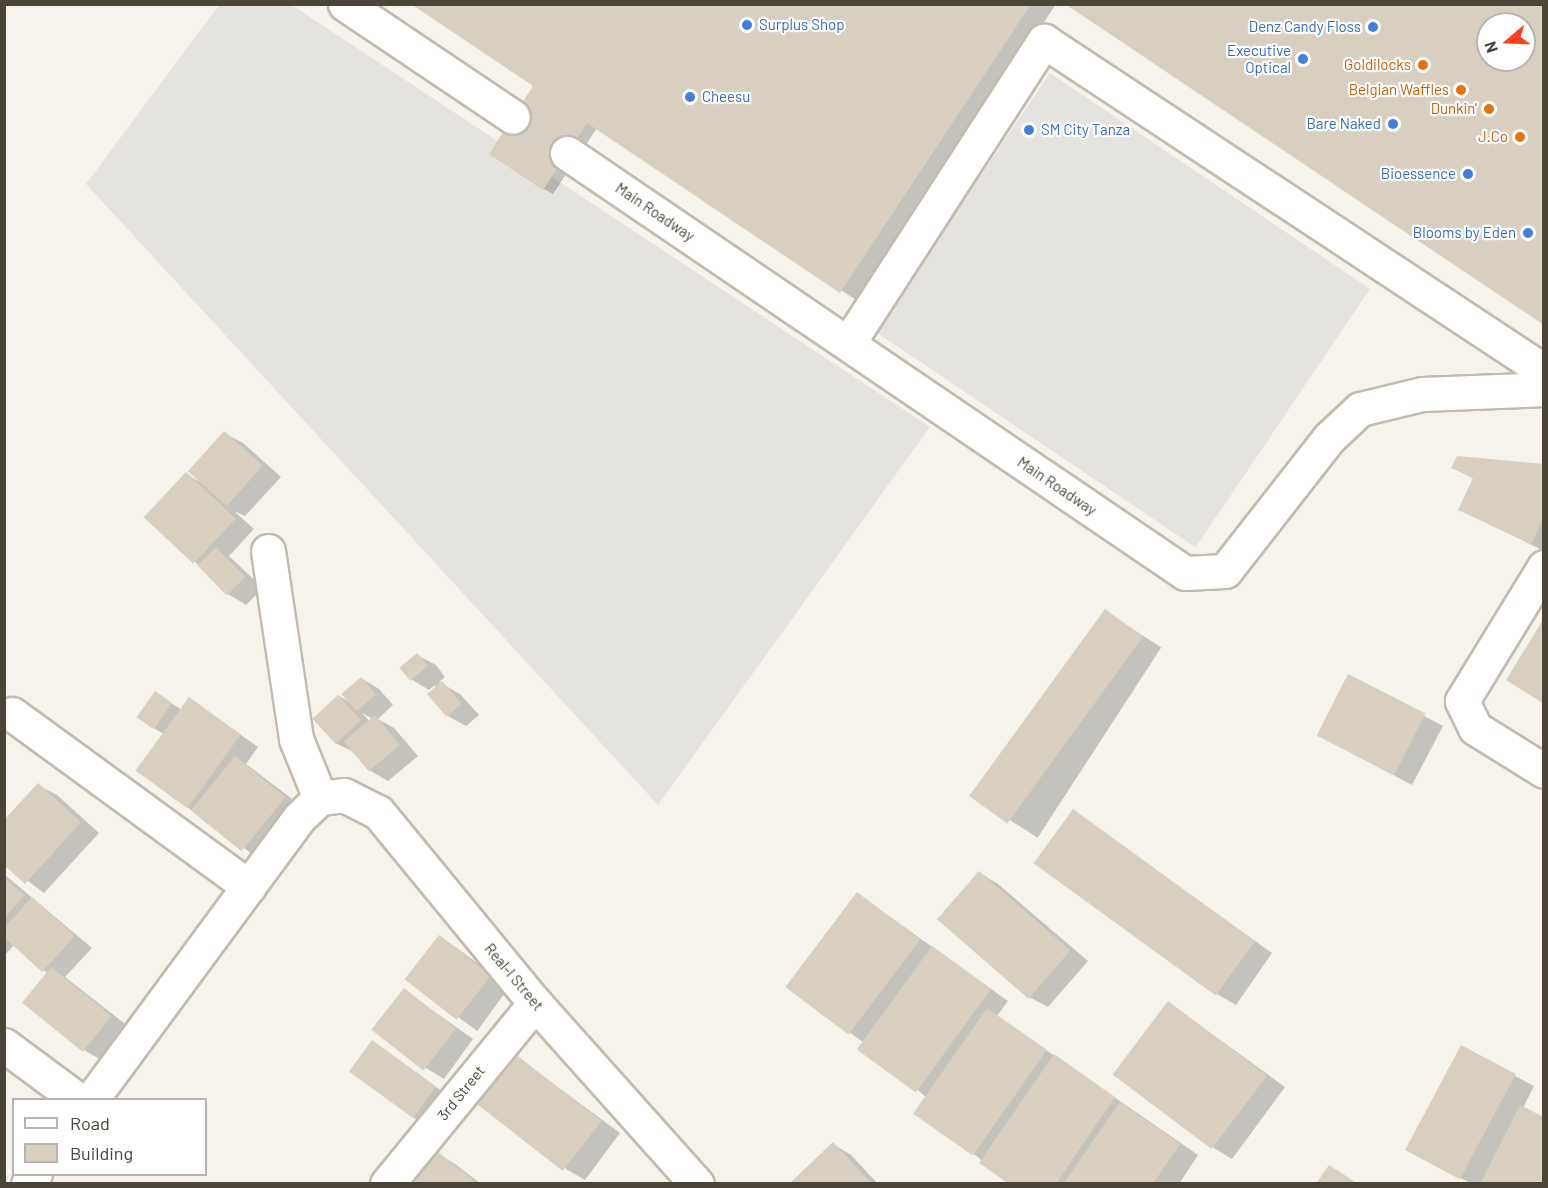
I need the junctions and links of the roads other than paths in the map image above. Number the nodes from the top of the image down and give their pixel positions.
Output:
1 (345, 4) edge
2 (513, 117) tunnel mouth
3 (567, 153) tunnel mouth
4 (849, 342) junction
5 (1544, 371) edge
6 (1544, 389) edge
7 (268, 551) dead end
8 (1544, 567) edge
9 (12, 714) dead end
10 (1544, 771) edge
11 (320, 798) junction
12 (249, 887) junction
13 (535, 1004) junction
14 (4, 1045) edge
15 (75, 1098) edge
16 (92, 1098) edge
17 (387, 1184) edge
18 (697, 1184) edge

1 - 2 street
3 - 4 street, Main Roadway
4 - 5 street
4 - 6 street, Main Roadway
7 - 11 street
8 - 10 street
9 - 12 street
11 - 12 street
11 - 13 street, Real-I Street
12 - 16 street
13 - 17 street, 3rd Street
13 - 18 street, Real-I Street
14 - 15 street

